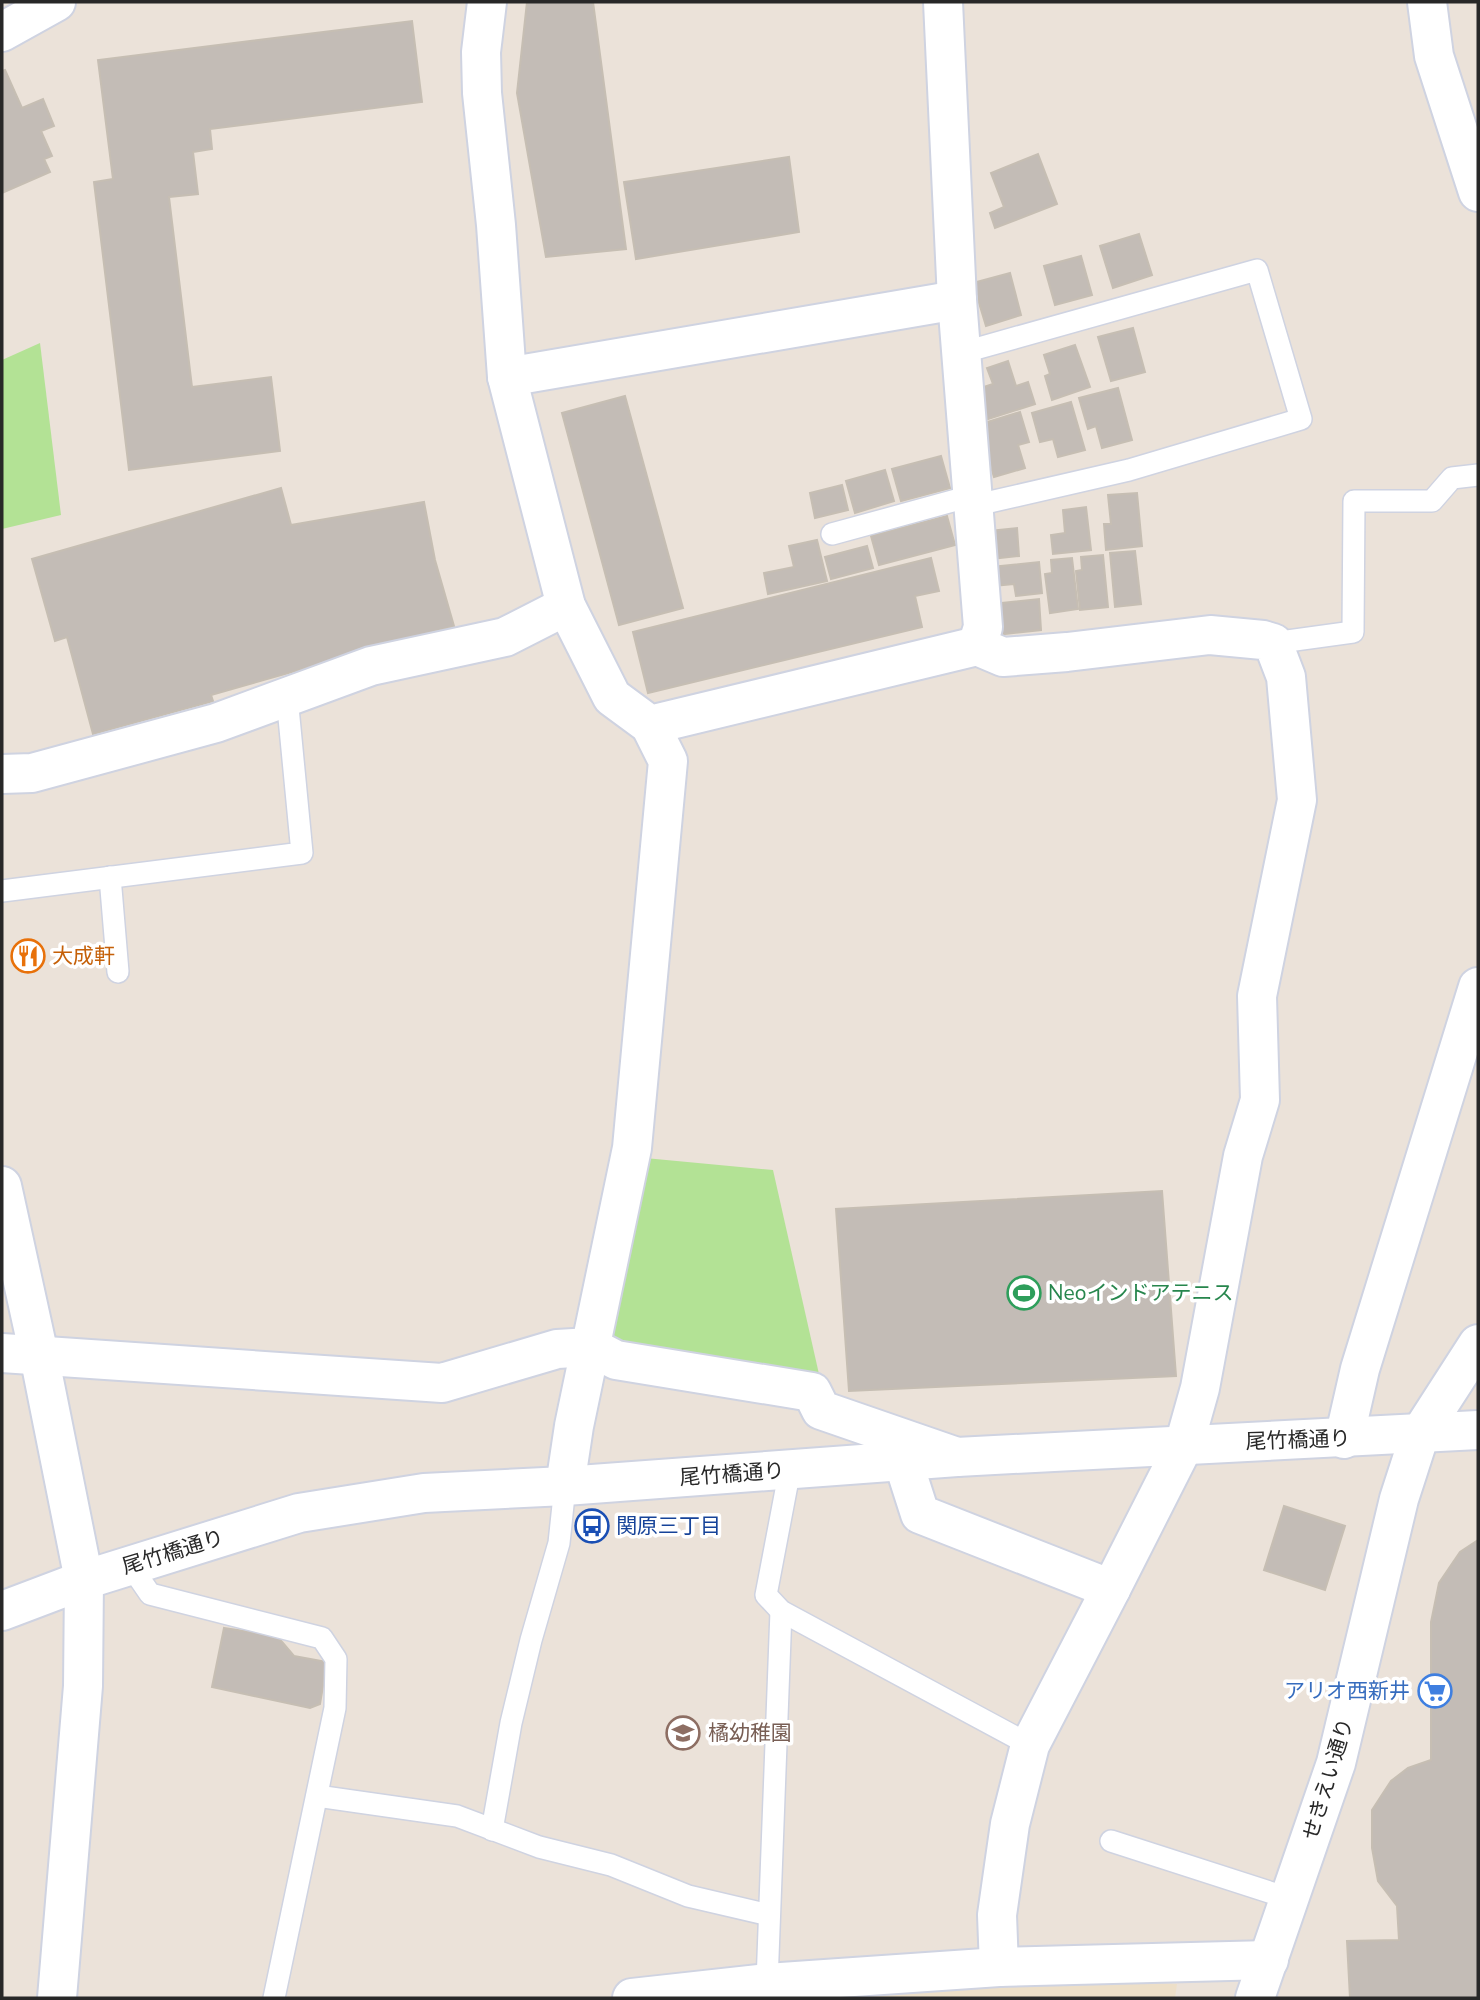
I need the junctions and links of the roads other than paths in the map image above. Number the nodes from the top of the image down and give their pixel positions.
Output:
1 (56, 2) edge
2 (487, 2) edge
3 (943, 2) edge
4 (1427, 2) edge
5 (2, 32) edge
6 (1478, 192) edge
7 (957, 300) junction
8 (961, 353) junction
9 (507, 377) junction
10 (1478, 475) edge
11 (971, 501) junction
12 (832, 534) dead end
13 (566, 606) junction
14 (1273, 643) junction
15 (977, 646) junction
16 (287, 697) junction
17 (650, 725) junction
18 (2, 774) edge
19 (110, 877) junction
20 (2, 891) edge
21 (118, 972) dead end
22 (1478, 987) edge
23 (2, 1186) edge
24 (8, 1242) edge
25 (1478, 1344) edge
26 (591, 1347) junction
27 (2, 1353) edge
28 (39, 1355) junction
29 (1478, 1430) edge
30 (1420, 1434) junction
31 (1343, 1439) junction
32 (1184, 1445) junction
33 (957, 1457) junction
34 (903, 1461) junction
35 (790, 1469) junction
36 (565, 1486) junction
37 (130, 1565) junction
38 (84, 1580) junction
39 (1111, 1590) junction
40 (2, 1611) edge
41 (781, 1611) junction
42 (1030, 1745) junction
43 (317, 1796) junction
44 (492, 1829) junction
45 (1111, 1841) dead end
46 (1291, 1899) junction
47 (769, 1915) junction
48 (1269, 1961) junction
49 (999, 1966) junction
50 (767, 1983) junction
51 (57, 1998) edge
52 (274, 1998) edge
53 (632, 1998) edge
54 (1255, 1998) edge

1 - 5 street
2 - 9 street
3 - 7 street
4 - 6 street
7 - 8 street
7 - 9 street
8 - 11 street
8 - 11 lane
9 - 13 street
10 - 14 lane
11 - 12 lane
11 - 15 street
13 - 16 street
13 - 17 street
14 - 15 street
14 - 32 street
15 - 17 street
16 - 18 street
16 - 19 lane
17 - 26 street
19 - 20 lane
19 - 21 lane
22 - 31 street
23 - 24 street
24 - 28 street
25 - 30 street, せきえい通り
26 - 28 street
26 - 33 street
26 - 36 street
27 - 28 street
28 - 38 street
29 - 30 street, 尾竹橋通り
30 - 31 street, 尾竹橋通り
30 - 46 street, せきえい通り
31 - 32 street, 尾竹橋通り
32 - 33 street, 尾竹橋通り
32 - 39 street
33 - 34 street, 尾竹橋通り
34 - 35 street, 尾竹橋通り
34 - 39 street
35 - 36 street, 尾竹橋通り
35 - 41 lane
36 - 37 street, 尾竹橋通り
36 - 44 lane
37 - 38 street, 尾竹橋通り
37 - 43 lane
38 - 40 street, 尾竹橋通り
38 - 51 street
39 - 42 street
41 - 42 lane
41 - 47 lane
42 - 49 street
43 - 44 lane
43 - 52 lane
44 - 47 lane
45 - 46 lane
46 - 48 street, せきえい通り
47 - 50 lane
48 - 49 street
48 - 54 street, せきえい通り
49 - 50 street
50 - 53 street

